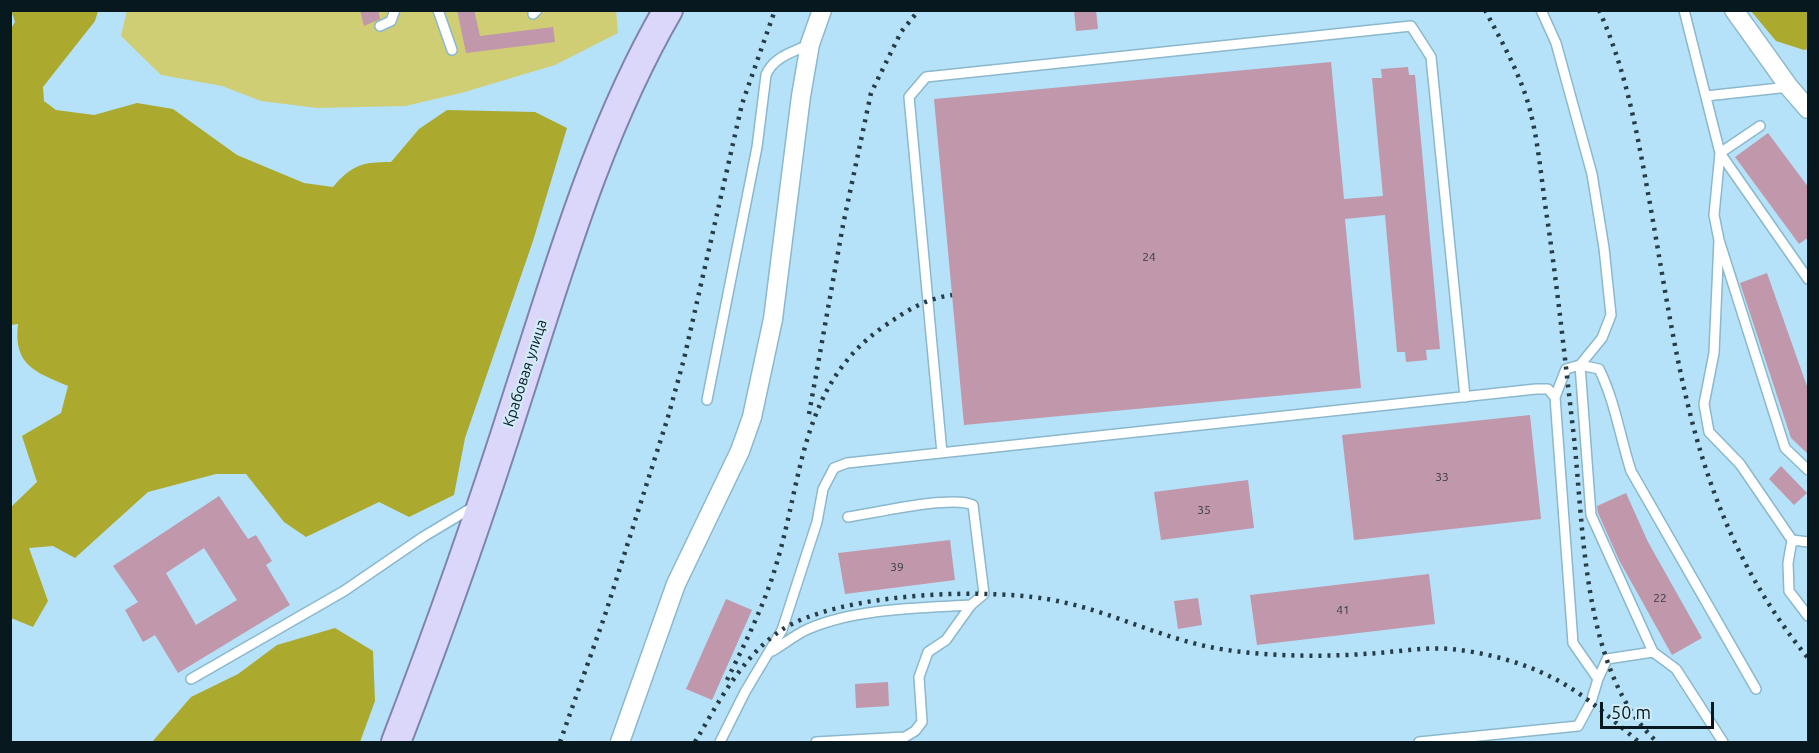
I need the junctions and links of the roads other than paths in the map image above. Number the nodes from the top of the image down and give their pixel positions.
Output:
1 (395, 10) edge
2 (438, 10) edge
3 (668, 10) edge
4 (822, 10) edge
5 (1541, 10) edge
6 (1684, 10) edge
7 (1734, 10) edge
8 (380, 26) dead end
9 (810, 44) junction
10 (452, 50) dead end
11 (1789, 87) junction
12 (1706, 96) junction
13 (1809, 109) edge
14 (1760, 126) dead end
15 (1720, 153) junction
16 (1719, 240) junction
17 (1809, 279) edge
18 (1580, 365) junction
19 (1465, 397) junction
20 (1555, 397) junction
21 (707, 400) dead end
22 (942, 453) junction
23 (1809, 470) edge
24 (484, 501) junction
25 (848, 517) dead end
26 (1792, 540) junction
27 (1809, 542) edge
28 (971, 606) junction
29 (1809, 616) edge
30 (770, 652) junction
31 (1653, 652) junction
32 (191, 679) dead end
33 (1598, 679) junction
34 (1756, 689) dead end
35 (396, 742) edge
36 (620, 742) edge
37 (720, 742) edge
38 (816, 742) edge
39 (1419, 742) edge
40 (1723, 742) edge

1 - 8 lane
2 - 10 lane
3 - 24 main road, Крабовая улица
4 - 9 street
5 - 18 lane
6 - 12 lane
7 - 11 street
9 - 21 lane
9 - 36 street
11 - 12 lane
11 - 13 street
12 - 15 lane
14 - 15 lane
15 - 16 lane
15 - 17 lane
16 - 23 lane
16 - 26 lane
18 - 20 lane
18 - 31 lane
18 - 34 lane
19 - 20 lane
19 - 22 lane
19 - 22 lane
20 - 33 lane
22 - 30 lane
24 - 32 lane
24 - 35 main road, Крабовая улица
25 - 28 lane
26 - 27 lane
26 - 29 lane
28 - 30 lane
28 - 38 lane
30 - 37 lane
31 - 33 lane
31 - 40 lane
33 - 39 lane

